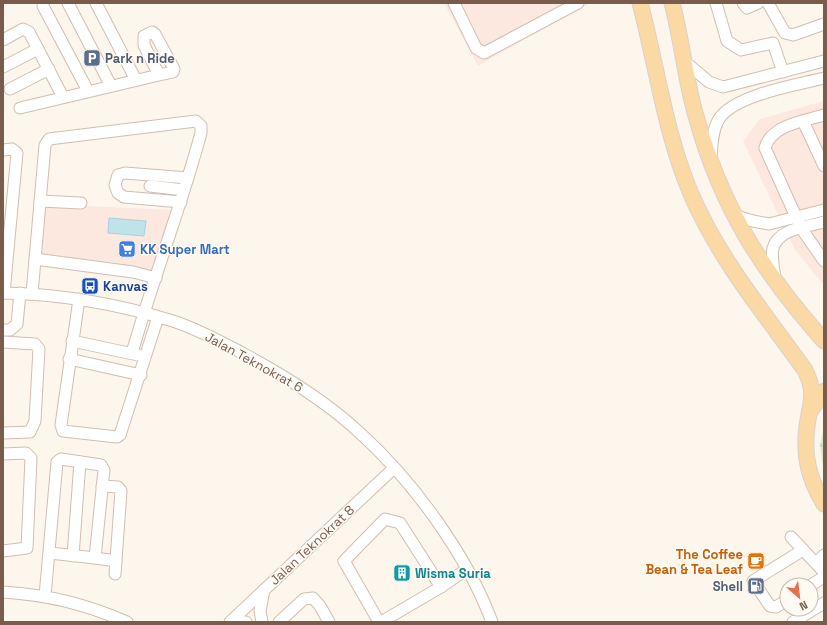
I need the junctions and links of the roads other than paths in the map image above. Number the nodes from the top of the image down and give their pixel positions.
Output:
1 (68, 3) edge
2 (96, 3) edge
3 (454, 3) edge
4 (578, 3) edge
5 (640, 3) edge
6 (672, 3) edge
7 (716, 3) edge
8 (743, 3) edge
9 (758, 3) edge
10 (768, 3) edge
11 (43, 6) dead end
12 (824, 24) edge
13 (3, 40) edge
14 (38, 49) junction
15 (684, 61) junction
16 (824, 61) edge
17 (3, 67) edge
18 (49, 69) junction
19 (783, 72) junction
20 (159, 75) dead end
21 (824, 78) edge
22 (136, 80) junction
23 (111, 86) junction
24 (10, 88) dead end
25 (88, 91) junction
26 (63, 97) junction
27 (20, 108) dead end
28 (824, 115) edge
29 (803, 121) junction
30 (3, 150) edge
31 (710, 163) junction
32 (824, 164) edge
33 (188, 178) junction
34 (150, 186) dead end
35 (184, 190) junction
36 (40, 201) junction
37 (181, 202) junction
38 (81, 203) dead end
39 (824, 210) edge
40 (733, 215) junction
41 (824, 222) edge
42 (799, 223) junction
43 (6, 249) edge
44 (35, 259) junction
45 (824, 261) edge
46 (5, 264) edge
47 (156, 278) junction
48 (776, 284) junction
49 (4, 293) edge
50 (20, 293) junction
51 (32, 294) junction
52 (79, 299) junction
53 (143, 314) junction
54 (158, 317) junction
55 (3, 330) edge
56 (72, 341) junction
57 (824, 341) edge
58 (3, 342) edge
59 (132, 353) junction
60 (145, 357) junction
61 (69, 359) junction
62 (140, 375) junction
63 (824, 391) edge
64 (811, 411) junction
65 (3, 433) edge
66 (3, 454) edge
67 (80, 462) junction
68 (394, 468) junction
69 (102, 486) junction
70 (824, 504) edge
71 (791, 537) dead end
72 (803, 550) junction
73 (3, 551) edge
74 (50, 554) junction
75 (824, 555) edge
76 (73, 556) junction
77 (96, 558) junction
78 (116, 561) junction
79 (816, 563) junction
80 (467, 569) junction
81 (824, 572) edge
82 (115, 574) dead end
83 (441, 587) junction
84 (264, 590) junction
85 (3, 592) edge
86 (45, 596) junction
87 (824, 603) edge
88 (779, 605) edge
89 (127, 622) edge
90 (230, 622) edge
91 (262, 622) edge
92 (279, 622) edge
93 (329, 622) edge
94 (380, 622) edge
95 (492, 622) edge
96 (794, 622) edge

1 - 23 street
2 - 22 street
3 - 4 street
5 - 64 main road
6 - 15 main road
7 - 19 street
8 - 9 street
10 - 12 street
11 - 25 street
13 - 14 street
14 - 17 street
14 - 18 street
15 - 19 street
15 - 31 main road
16 - 19 street
18 - 24 street
18 - 26 street
20 - 22 street
21 - 31 street
22 - 23 street
23 - 25 street
25 - 26 street
26 - 27 street
28 - 29 street
29 - 32 street
29 - 42 street
30 - 43 street
31 - 40 main road
33 - 35 street
33 - 36 street
33 - 37 street
34 - 35 street
35 - 37 street
36 - 38 street
36 - 44 street
37 - 47 street
39 - 42 street
40 - 42 street
40 - 48 main road
41 - 42 street
42 - 45 street
42 - 48 street
43 - 46 street
44 - 47 street
44 - 51 street
46 - 49 street
47 - 53 street
48 - 57 main road
49 - 50 street, Jalan Teknokrat 6
50 - 51 street, Jalan Teknokrat 6
50 - 55 street
51 - 52 street, Jalan Teknokrat 6
52 - 53 street, Jalan Teknokrat 6
52 - 56 street
53 - 54 street, Jalan Teknokrat 6
53 - 59 street
54 - 60 street
54 - 68 street, Jalan Teknokrat 6
56 - 59 street
56 - 61 street
58 - 65 street
59 - 60 street
60 - 62 street
61 - 62 street
61 - 62 street
63 - 64 main road
64 - 70 main road
66 - 73 street
67 - 69 street
67 - 74 street
67 - 76 street
68 - 80 street, Jalan Teknokrat 6
68 - 84 street, Jalan Teknokrat 8
69 - 77 street
69 - 78 street
71 - 72 street
72 - 79 street
72 - 88 street
74 - 76 street
74 - 86 street
75 - 79 street
76 - 77 street
77 - 78 street
78 - 82 street
79 - 81 street
80 - 83 street
80 - 95 street, Jalan Teknokrat 6
83 - 94 street
83 - 94 street
84 - 90 street, Jalan Teknokrat 8
84 - 91 street
85 - 86 street
86 - 89 street
87 - 96 street
92 - 93 street

